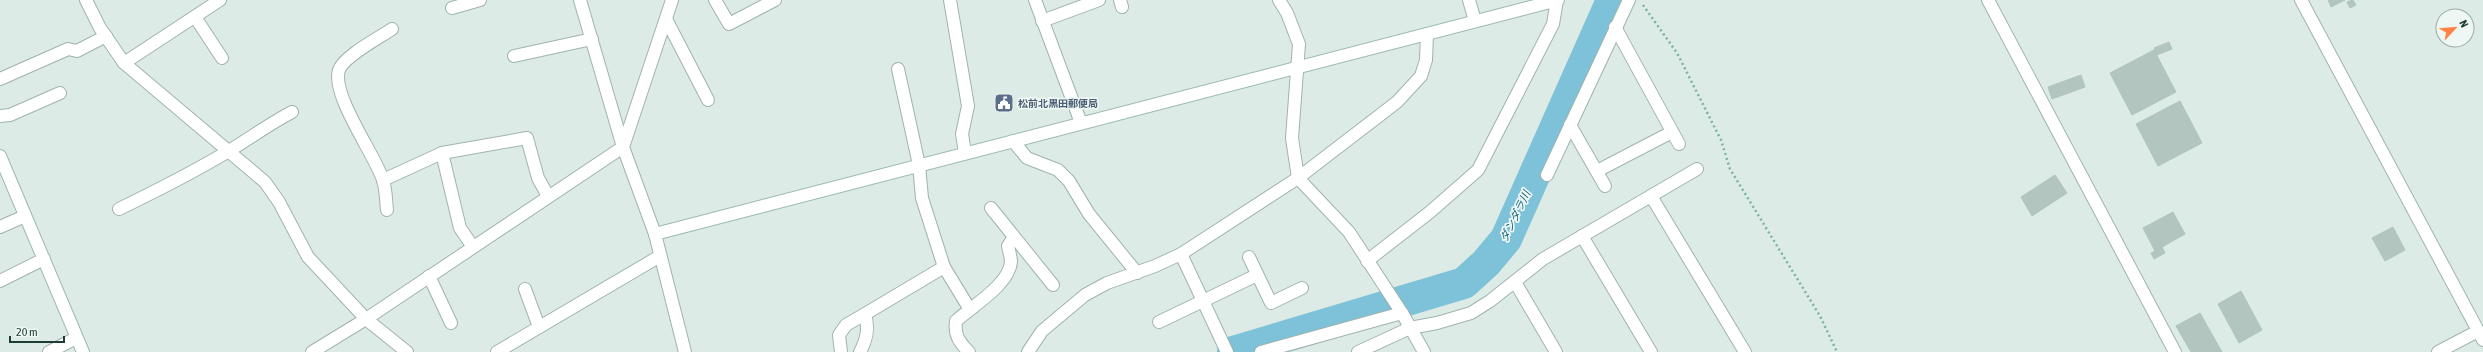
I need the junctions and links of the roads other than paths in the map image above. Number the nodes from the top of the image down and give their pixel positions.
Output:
1 (86, 0) edge
2 (220, 0) edge
3 (480, 0) edge
4 (580, 0) edge
5 (672, 0) edge
6 (715, 0) edge
7 (775, 0) edge
8 (950, 0) edge
9 (1035, 0) edge
10 (1099, 0) edge
11 (1279, 0) edge
12 (1469, 0) edge
13 (1557, 0) edge
14 (1629, 0) edge
15 (1988, 0) edge
16 (2301, 0) edge
17 (452, 8) dead end
18 (195, 16) junction
19 (666, 20) junction
20 (1042, 21) junction
21 (1475, 21) junction
22 (1615, 27) junction
23 (392, 29) dead end
24 (1427, 34) junction
25 (106, 36) junction
26 (592, 39) junction
27 (514, 56) dead end
28 (222, 58) dead end
29 (124, 63) junction
30 (1296, 67) junction
31 (898, 69) dead end
32 (0, 80) edge
33 (60, 93) dead end
34 (708, 100) dead end
35 (292, 112) dead end
36 (0, 116) edge
37 (1081, 123) junction
38 (1570, 125) junction
39 (1672, 132) junction
40 (1013, 141) junction
41 (1679, 144) dead end
42 (622, 147) junction
43 (228, 151) junction
44 (442, 153) junction
45 (965, 154) junction
46 (0, 156) edge
47 (919, 165) junction
48 (1697, 169) dead end
49 (1597, 171) junction
50 (1547, 175) dead end
51 (1298, 178) junction
52 (383, 180) junction
53 (1605, 186) dead end
54 (548, 196) junction
55 (1651, 196) junction
56 (991, 208) dead end
57 (119, 209) dead end
58 (387, 210) dead end
59 (25, 216) junction
60 (0, 227) edge
61 (655, 234) junction
62 (1582, 236) junction
63 (1014, 237) junction
64 (473, 247) junction
65 (1181, 254) junction
66 (660, 256) junction
67 (1249, 257) dead end
68 (44, 259) junction
69 (1367, 261) junction
70 (944, 267) junction
71 (1137, 273) junction
72 (1257, 275) junction
73 (429, 276) junction
74 (0, 282) edge
75 (1515, 282) junction
76 (1053, 285) dead end
77 (1302, 288) dead end
78 (526, 289) dead end
79 (1203, 301) junction
80 (969, 308) junction
81 (1402, 313) junction
82 (865, 314) junction
83 (366, 319) junction
84 (1159, 322) dead end
85 (451, 323) dead end
86 (539, 327) junction
87 (1410, 328) junction
88 (2480, 336) edge
89 (76, 338) junction
90 (963, 350) edge
91 (49, 352) edge
92 (83, 352) edge
93 (312, 352) edge
94 (407, 352) edge
95 (497, 352) edge
96 (685, 352) edge
97 (841, 352) edge
98 (860, 352) edge
99 (1028, 352) edge
100 (1227, 352) edge
101 (1261, 352) edge
102 (1358, 352) edge
103 (1424, 352) edge
104 (1556, 352) edge
105 (1651, 352) edge
106 (1745, 352) edge
107 (2175, 352) edge
108 (2438, 352) edge

1 - 25 street
2 - 18 street
3 - 17 street
4 - 26 street
5 - 19 street
6 - 7 street
8 - 45 street
9 - 20 street
10 - 20 street
11 - 30 street
12 - 21 street
13 - 21 street
13 - 69 street
14 - 22 street
15 - 107 street
16 - 88 street
18 - 28 street
18 - 29 street
19 - 34 street
19 - 42 street
20 - 37 street
21 - 24 street
22 - 38 street
22 - 39 street
23 - 52 street
24 - 30 street
24 - 51 street
25 - 29 street
25 - 32 street
26 - 27 street
26 - 42 street
29 - 43 street
30 - 37 street
30 - 51 street
31 - 47 street
33 - 36 street
35 - 43 street
37 - 40 street
38 - 49 street
38 - 50 street
39 - 41 street
39 - 49 street
40 - 45 street
40 - 71 street
42 - 54 street
42 - 61 street
43 - 57 street
43 - 83 street
44 - 52 street
44 - 54 street
44 - 64 street
45 - 47 street
46 - 59 street
47 - 61 street
47 - 70 street
48 - 55 street
49 - 53 street
51 - 65 street
51 - 69 street
52 - 58 street
54 - 64 street
55 - 62 street
55 - 106 street
56 - 63 street
59 - 60 street
59 - 68 street
61 - 66 street
62 - 75 street
62 - 105 street
63 - 76 street
63 - 80 street
64 - 73 street
65 - 71 street
65 - 79 street
66 - 86 street
66 - 96 street
67 - 72 street
68 - 74 street
68 - 89 street
69 - 81 street
70 - 80 street
70 - 82 street
71 - 99 street
72 - 77 street
72 - 79 street
73 - 83 street
73 - 85 street
75 - 87 street
75 - 104 street
78 - 86 street
79 - 84 street
79 - 100 street
80 - 90 street
81 - 87 street
81 - 101 street
82 - 97 street
82 - 98 street
83 - 93 street
83 - 94 street
86 - 95 street
87 - 102 street
87 - 103 street
88 - 108 street
89 - 91 street
89 - 92 street

